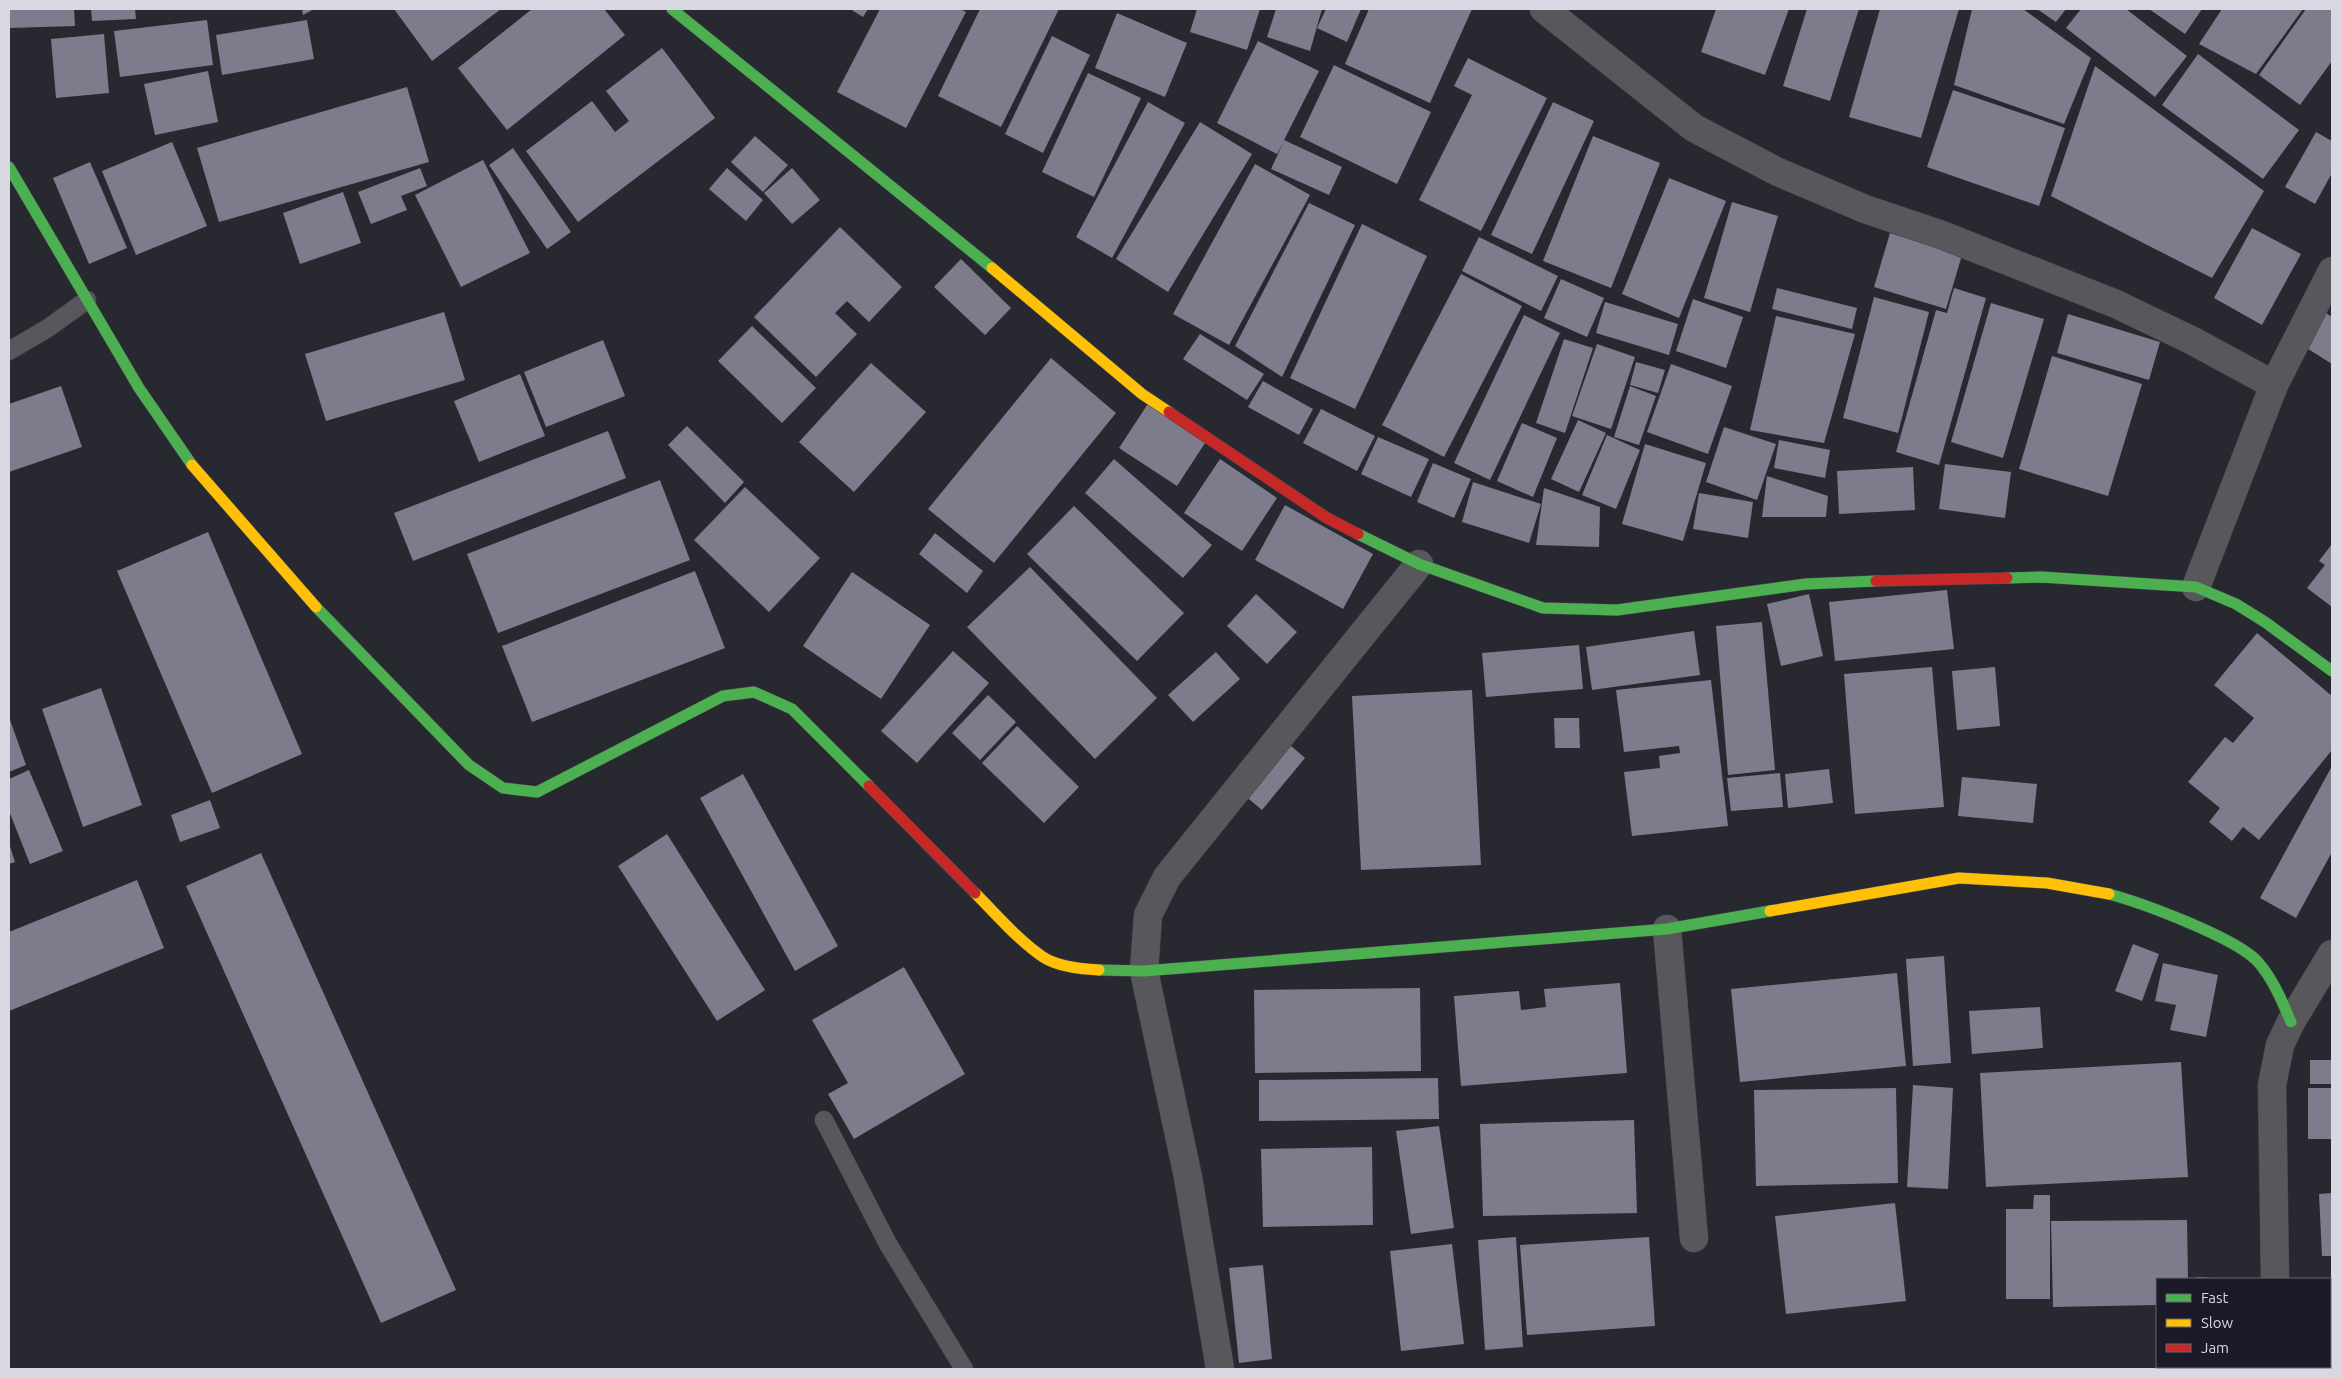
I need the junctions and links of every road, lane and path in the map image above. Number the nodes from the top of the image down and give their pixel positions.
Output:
1 (672, 9) edge
2 (1544, 9) edge
3 (9, 167) edge
4 (2332, 271) edge
5 (87, 300) junction
6 (9, 351) edge
7 (2274, 385) junction
8 (1419, 564) junction
9 (2196, 587) junction
10 (2332, 671) edge
11 (1667, 929) junction
12 (2332, 954) edge
13 (1144, 971) junction
14 (2291, 1022) junction
15 (824, 1120) dead end
16 (1694, 1238) dead end
17 (2275, 1278) edge
18 (964, 1369) edge
19 (1220, 1369) edge

1 - 8 street
2 - 7 street
3 - 5 street
4 - 7 street
5 - 6 lane
5 - 13 street
7 - 9 street
8 - 9 street
8 - 13 street
9 - 10 street
11 - 13 street
11 - 14 street
11 - 16 street
12 - 14 street
13 - 19 street
14 - 17 street
15 - 18 lane

